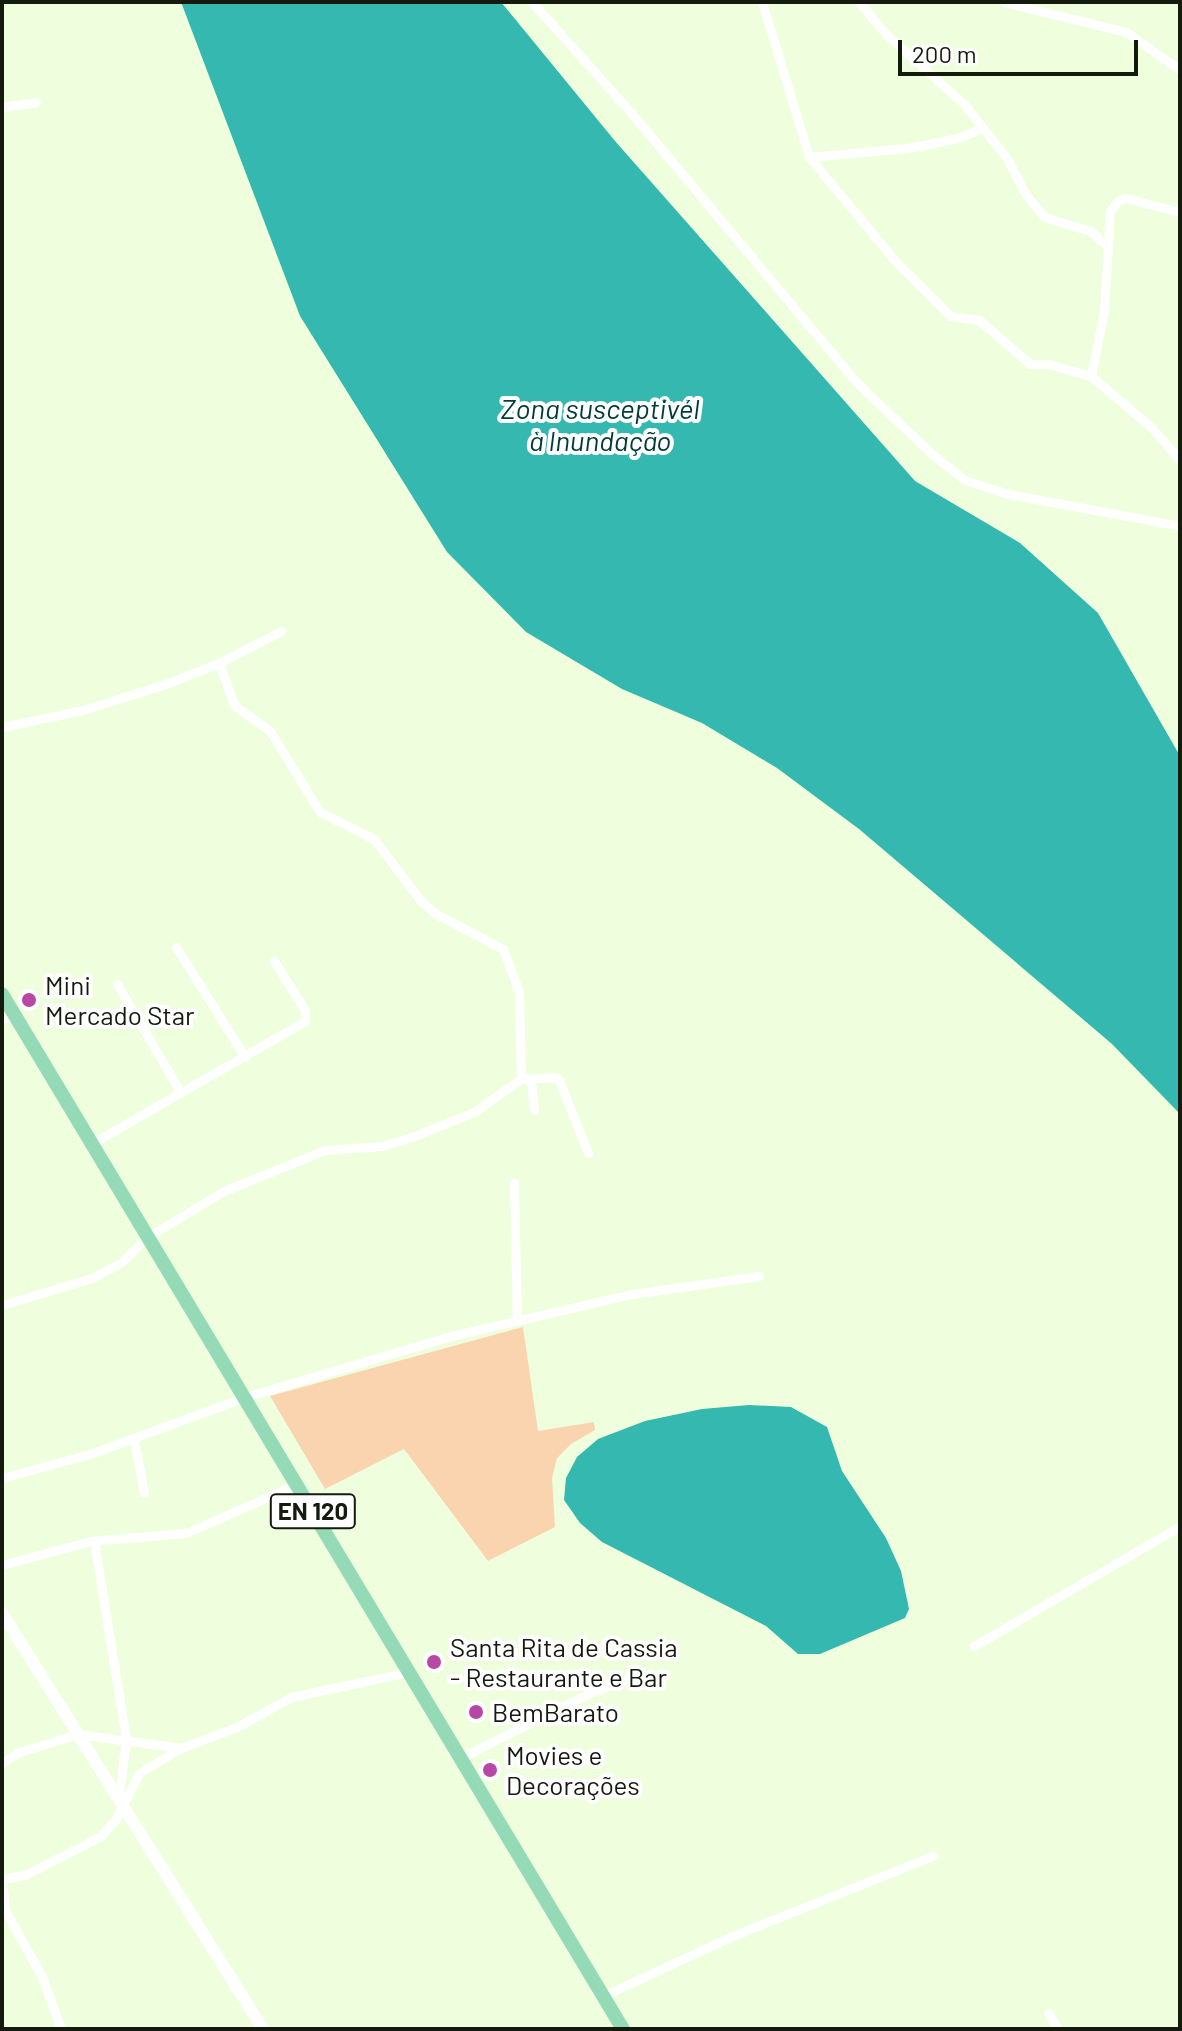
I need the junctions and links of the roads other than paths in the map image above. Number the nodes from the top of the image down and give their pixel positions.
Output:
1 (532, 2) edge
2 (762, 2) edge
3 (859, 2) edge
4 (1004, 2) edge
5 (1180, 70) edge
6 (36, 102) dead end
7 (2, 107) edge
8 (982, 128) junction
9 (809, 157) junction
10 (1180, 212) edge
11 (1107, 223) junction
12 (1090, 231) junction
13 (1106, 245) junction
14 (1091, 376) junction
15 (1180, 460) edge
16 (1180, 526) edge
17 (281, 631) dead end
18 (219, 663) junction
19 (2, 727) edge
20 (176, 947) dead end
21 (274, 961) dead end
22 (117, 984) dead end
23 (2, 994) edge
24 (8, 1017) edge
25 (245, 1057) junction
26 (526, 1080) junction
27 (181, 1093) junction
28 (534, 1110) dead end
29 (91, 1144) junction
30 (588, 1153) dead end
31 (514, 1183) dead end
32 (147, 1237) junction
33 (759, 1276) dead end
34 (2, 1305) edge
35 (517, 1321) junction
36 (245, 1397) junction
37 (134, 1440) junction
38 (2, 1478) edge
39 (297, 1484) junction
40 (144, 1493) dead end
41 (1180, 1526) edge
42 (94, 1541) junction
43 (2, 1565) edge
44 (2, 1613) edge
45 (974, 1646) dead end
46 (409, 1672) junction
47 (631, 1678) dead end
48 (78, 1734) junction
49 (126, 1738) junction
50 (181, 1748) junction
51 (460, 1758) junction
52 (2, 1763) edge
53 (121, 1800) junction
54 (933, 1856) dead end
55 (2, 1879) edge
56 (603, 1996) junction
57 (1048, 2013) dead end
58 (61, 2029) edge
59 (263, 2029) edge
60 (623, 2029) edge
61 (1058, 2029) edge

1 - 16 street
2 - 9 street
3 - 8 street
4 - 5 street
6 - 7 street
8 - 9 street
8 - 12 street
9 - 14 street
10 - 11 street
11 - 12 street
11 - 13 street
12 - 13 street
13 - 14 street
14 - 15 street
17 - 18 street
18 - 19 street
18 - 26 street
20 - 25 street
21 - 25 street
22 - 27 street
23 - 24 main road, EN 120
24 - 29 main road, EN 120
25 - 27 street
26 - 28 street
26 - 30 street
26 - 32 street
27 - 29 street
29 - 32 main road, EN 120
31 - 35 street
32 - 34 street
32 - 36 main road, EN 120
33 - 35 street
35 - 36 street
36 - 37 street
36 - 39 main road, EN 120
37 - 38 street
37 - 40 street
39 - 42 street
39 - 46 main road, EN 120
41 - 45 street
42 - 43 street
42 - 49 street
44 - 48 street
46 - 50 street
46 - 51 main road, EN 120
47 - 51 street
48 - 49 street
48 - 52 street
48 - 53 street
49 - 50 street
49 - 53 street
50 - 53 street
51 - 56 main road, EN 120
53 - 55 street
53 - 59 street
54 - 56 street
55 - 58 street
56 - 60 main road, EN 120
57 - 61 street

